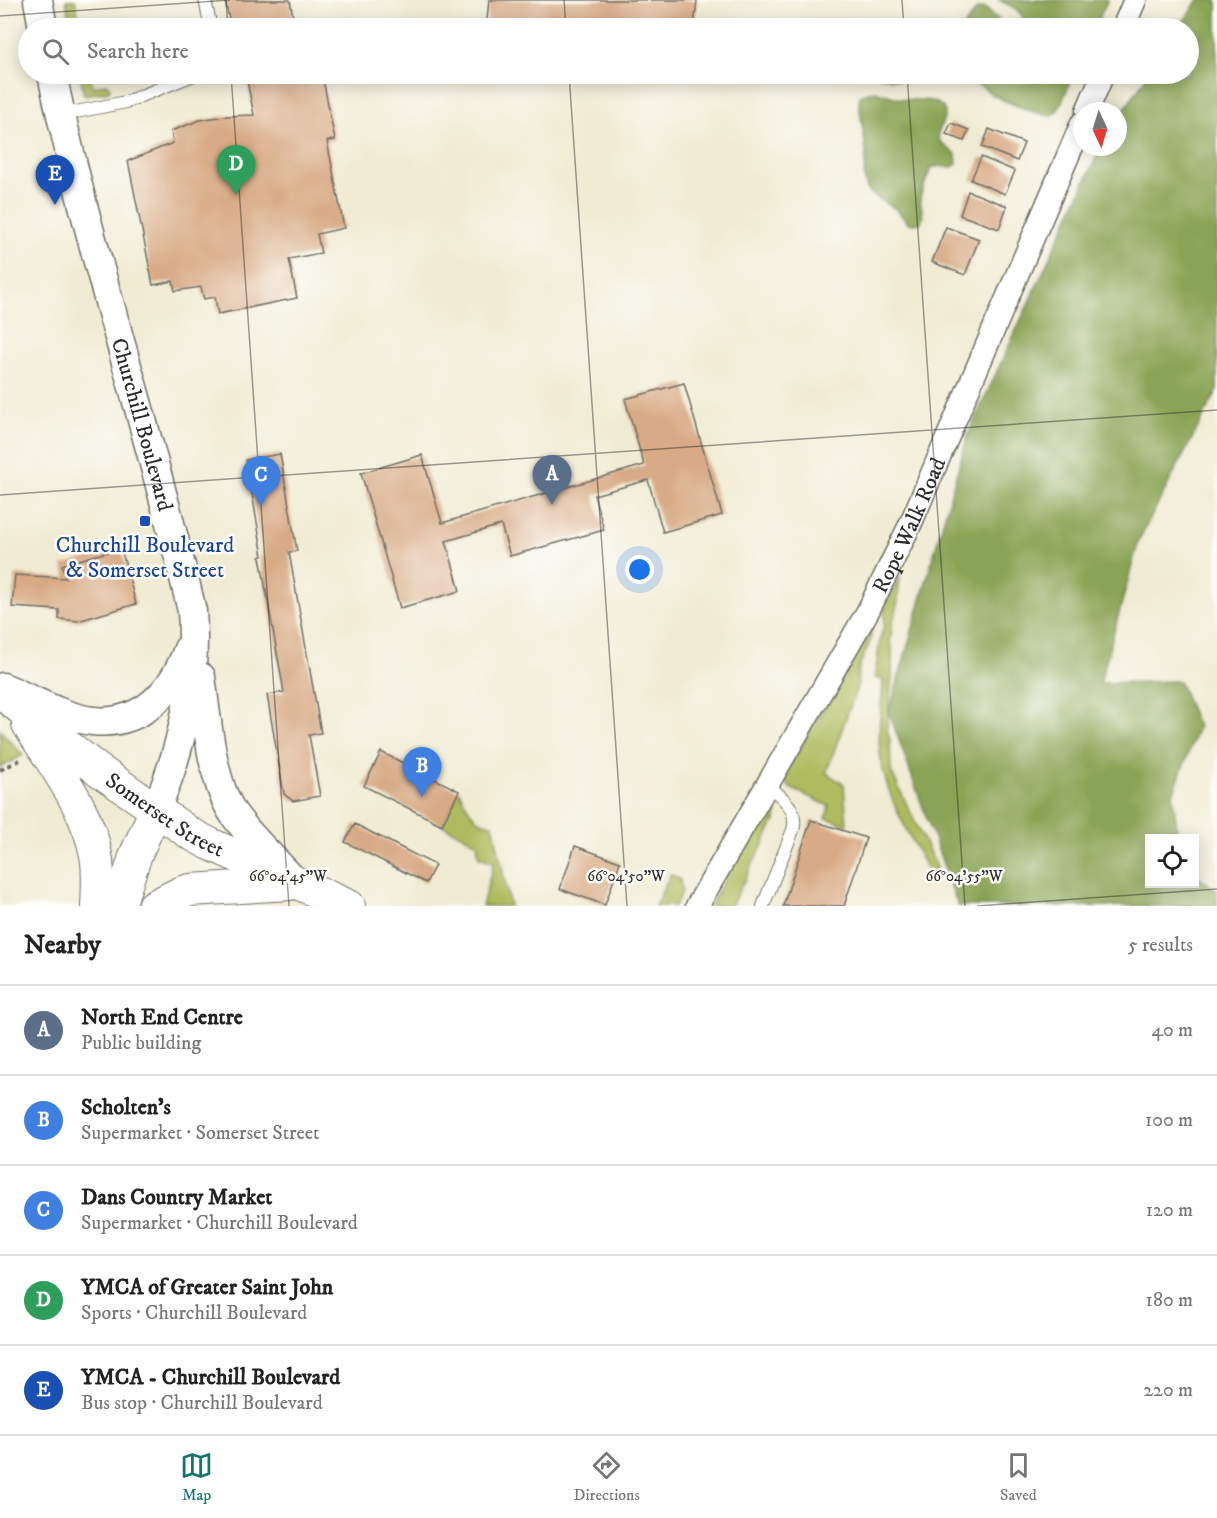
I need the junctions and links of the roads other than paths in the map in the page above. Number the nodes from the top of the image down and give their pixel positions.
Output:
1 (38, 0) edge
2 (206, 0) edge
3 (1135, 0) edge
4 (41, 18) edge
5 (209, 18) edge
6 (1127, 18) edge
7 (54, 84) edge
8 (171, 84) edge
9 (1099, 84) edge
10 (1091, 102) edge
11 (61, 115) junction
12 (1073, 144) edge
13 (194, 633) junction
14 (5, 694) edge
15 (767, 784) junction
16 (156, 809) junction
17 (297, 884) junction
18 (97, 906) edge
19 (118, 906) edge
20 (154, 906) edge
21 (349, 906) edge
22 (697, 906) edge
23 (763, 906) edge

1 - 4 street
2 - 5 lane
3 - 6 street
7 - 11 street, Churchill Boulevard
8 - 11 lane
9 - 10 street
11 - 13 street, Churchill Boulevard
12 - 15 street, Rope Walk Road
13 - 14 street
13 - 16 street, Churchill Boulevard
13 - 17 street
14 - 16 main road, Somerset Street
14 - 18 main road
15 - 22 street, Rope Walk Road
15 - 23 lane
16 - 17 main road, Somerset Street
16 - 19 main road
17 - 20 main road
17 - 21 main road, Somerset Street

